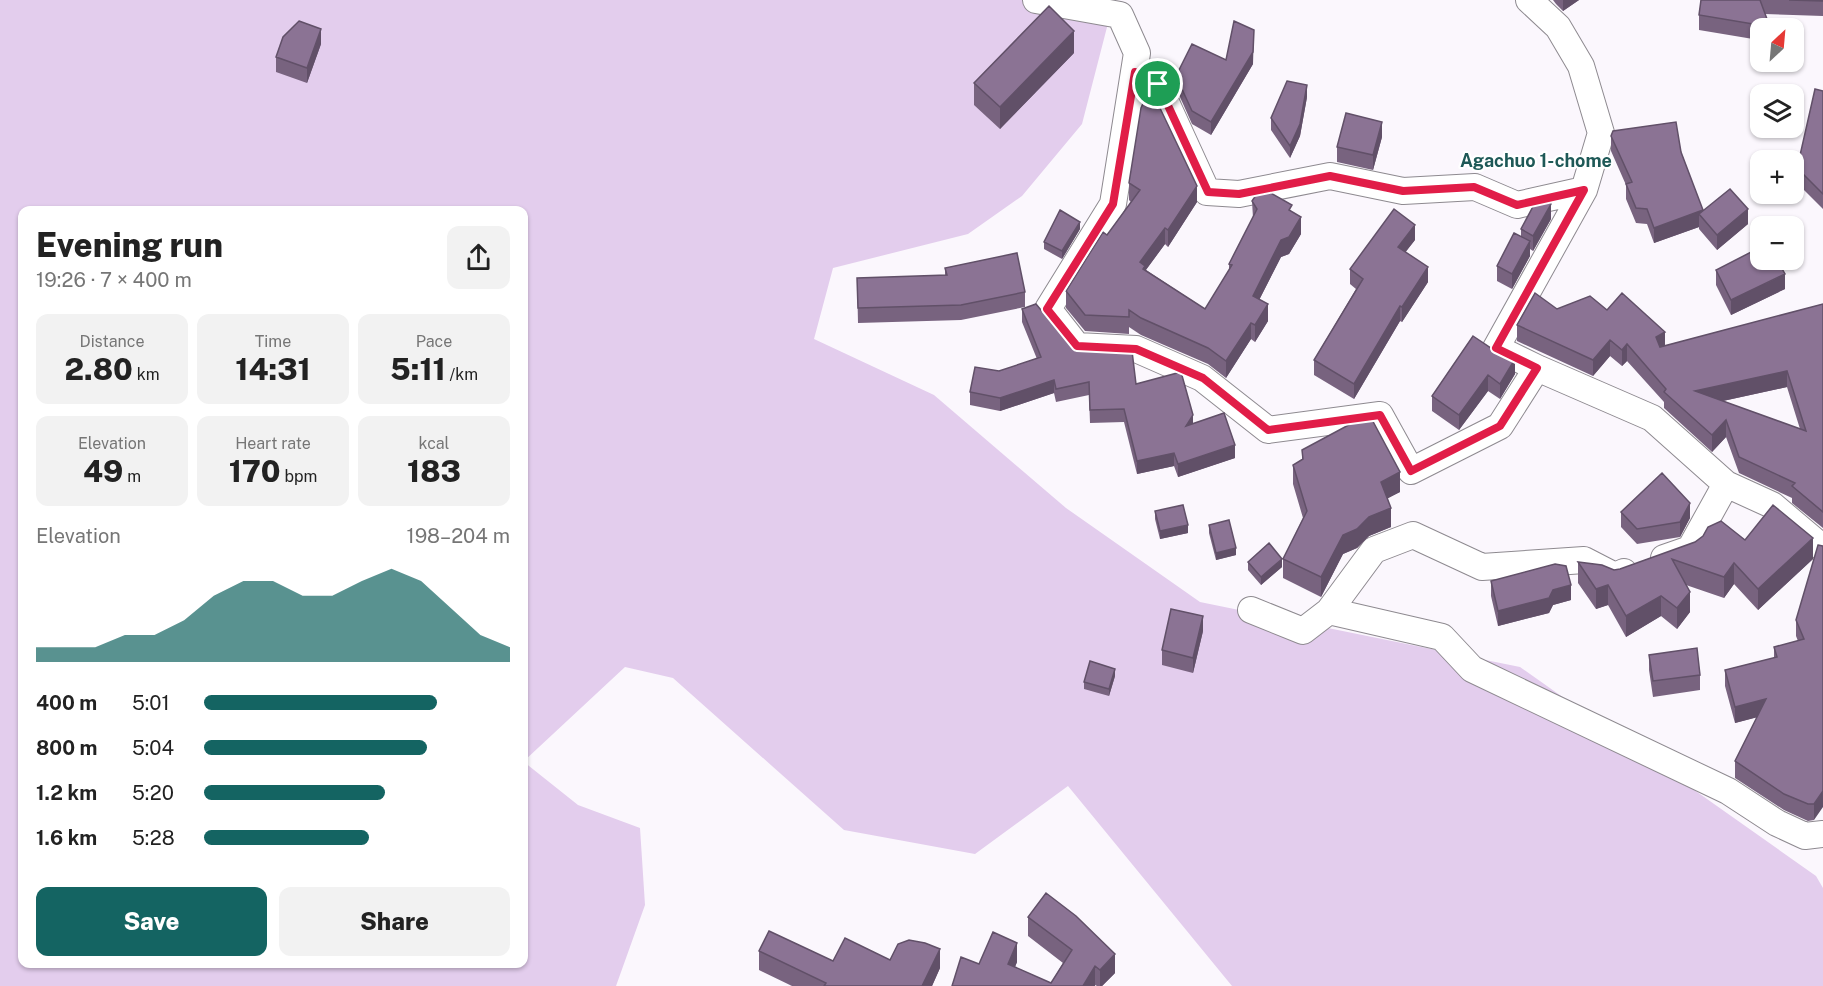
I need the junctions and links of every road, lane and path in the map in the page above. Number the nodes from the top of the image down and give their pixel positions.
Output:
1 (1036, 0) edge
2 (1529, 0) edge
3 (1135, 72) junction
4 (1584, 190) junction
5 (1537, 368) junction
6 (1726, 484) junction
7 (1823, 548) edge
8 (1251, 610) dead end
9 (1329, 611) junction
10 (1823, 834) edge

1 - 3 street
2 - 4 street
3 - 4 street
3 - 5 street
4 - 5 street
5 - 6 street
6 - 7 street
6 - 9 street
8 - 9 street
9 - 10 street

